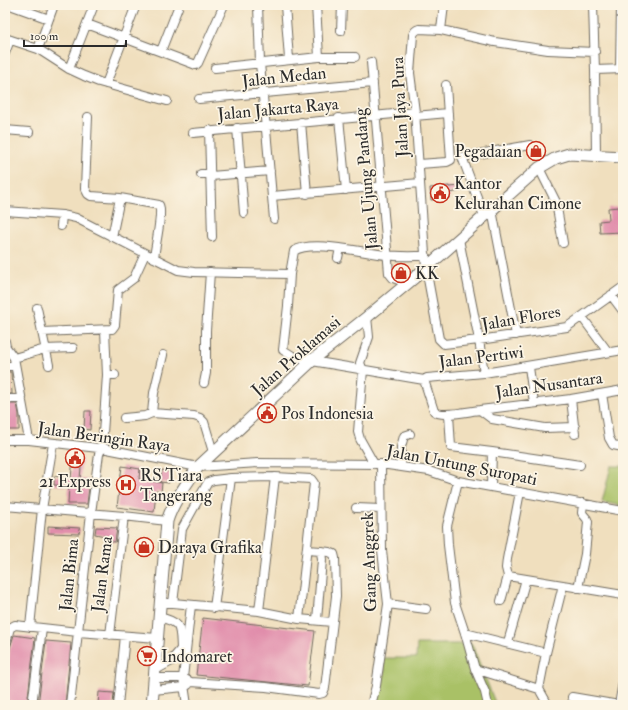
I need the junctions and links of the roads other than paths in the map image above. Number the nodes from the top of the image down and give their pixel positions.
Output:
1 (10, 5) edge
2 (54, 5) edge
3 (94, 5) edge
4 (136, 5) edge
5 (179, 5) edge
6 (224, 5) edge
7 (258, 5) edge
8 (285, 5) edge
9 (316, 5) edge
10 (342, 5) edge
11 (444, 5) edge
12 (593, 5) edge
13 (621, 5) edge
14 (48, 18) junction
15 (87, 24) junction
16 (441, 30) junction
17 (341, 31) dead end
18 (124, 38) junction
19 (8, 39) edge
20 (38, 49) junction
21 (161, 51) junction
22 (595, 52) junction
23 (5, 53) edge
24 (318, 57) junction
25 (355, 57) dead end
26 (289, 59) junction
27 (371, 62) dead end
28 (260, 64) junction
29 (215, 68) dead end
30 (69, 69) junction
31 (621, 69) edge
32 (596, 70) junction
33 (373, 83) junction
34 (106, 84) junction
35 (446, 85) dead end
36 (264, 94) junction
37 (199, 99) dead end
38 (167, 101) dead end
39 (448, 113) junction
40 (415, 114) junction
41 (375, 116) junction
42 (88, 117) dead end
43 (339, 118) junction
44 (301, 122) junction
45 (267, 126) junction
46 (237, 128) junction
47 (5, 130) edge
48 (209, 130) junction
49 (29, 132) dead end
50 (193, 133) dead end
51 (530, 146) dead end
52 (596, 155) junction
53 (623, 157) edge
54 (419, 164) junction
55 (539, 168) junction
56 (270, 171) junction
57 (201, 174) dead end
58 (241, 174) junction
59 (211, 175) junction
60 (420, 183) junction
61 (381, 187) junction
62 (346, 190) junction
63 (308, 194) junction
64 (272, 196) junction
65 (120, 198) junction
66 (5, 211) edge
67 (244, 213) dead end
68 (488, 213) junction
69 (62, 215) junction
70 (274, 219) dead end
71 (61, 226) dead end
72 (112, 237) junction
73 (212, 237) dead end
74 (459, 239) junction
75 (563, 243) dead end
76 (340, 248) junction
77 (145, 254) junction
78 (387, 256) junction
79 (426, 256) junction
80 (154, 258) junction
81 (338, 258) dead end
82 (426, 268) junction
83 (210, 272) junction
84 (290, 274) junction
85 (407, 283) junction
86 (623, 287) edge
87 (611, 295) junction
88 (36, 308) dead end
89 (623, 312) edge
90 (367, 317) junction
91 (582, 317) junction
92 (105, 330) junction
93 (42, 332) junction
94 (516, 335) junction
95 (439, 339) joint
96 (479, 340) junction
97 (5, 344) edge
98 (73, 348) dead end
99 (45, 349) junction
100 (623, 350) edge
101 (608, 352) junction
102 (163, 355) dead end
103 (313, 360) junction
104 (14, 362) junction
105 (49, 365) dead end
106 (5, 366) edge
107 (529, 366) junction
108 (363, 370) junction
109 (484, 373) junction
110 (424, 380) junction
111 (204, 383) dead end
112 (623, 390) edge
113 (602, 394) junction
114 (5, 399) edge
115 (22, 399) junction
116 (571, 399) junction
117 (534, 403) junction
118 (480, 410) junction
119 (152, 413) junction
120 (449, 414) junction
121 (124, 418) dead end
122 (410, 434) dead end
123 (5, 440) edge
124 (29, 440) junction
125 (53, 444) junction
126 (623, 447) edge
127 (102, 448) junction
128 (214, 452) junction
129 (492, 452) junction
130 (377, 464) junction
131 (580, 465) dead end
132 (198, 466) junction
133 (401, 466) junction
134 (275, 477) junction
135 (231, 478) junction
136 (458, 481) junction
137 (491, 486) junction
138 (520, 492) junction
139 (583, 503) junction
140 (5, 506) edge
141 (356, 508) dead end
142 (382, 508) junction
143 (42, 509) junction
144 (623, 510) edge
145 (91, 513) junction
146 (124, 516) junction
147 (167, 521) junction
148 (307, 550) junction
149 (321, 551) junction
150 (508, 576) junction
151 (526, 579) junction
152 (563, 586) junction
153 (578, 588) junction
154 (623, 595) edge
155 (501, 601) dead end
156 (160, 603) junction
157 (172, 603) junction
158 (388, 604) junction
159 (191, 605) junction
160 (214, 608) junction
161 (426, 609) dead end
162 (259, 611) junction
163 (158, 617) junction
164 (299, 619) junction
165 (317, 620) junction
166 (332, 622) junction
167 (30, 627) junction
168 (42, 629) junction
169 (78, 632) junction
170 (465, 633) junction
171 (110, 635) junction
172 (125, 636) junction
173 (157, 638) junction
174 (508, 642) junction
175 (5, 646) edge
176 (546, 653) junction
177 (475, 669) junction
178 (154, 674) junction
179 (183, 678) junction
180 (192, 682) junction
181 (623, 682) edge
182 (623, 686) edge
183 (184, 687) junction
184 (539, 689) junction
185 (153, 690) junction
186 (572, 697) dead end
187 (32, 705) edge
188 (70, 705) edge
189 (118, 705) edge
190 (152, 705) edge
191 (187, 705) edge
192 (371, 705) edge
193 (488, 705) edge
194 (548, 705) edge
195 (619, 705) edge

1 - 14 street
2 - 14 street
3 - 15 street
4 - 18 street
5 - 21 street
6 - 21 street
7 - 28 street
8 - 26 street
9 - 24 street
10 - 17 street
11 - 16 street
12 - 22 street
13 - 31 street
14 - 20 street
15 - 18 street
15 - 30 street
16 - 22 street, Jalan Jaya Pura
16 - 40 street, Jalan Jaya Pura
18 - 21 street
18 - 34 street
19 - 20 street
19 - 23 street
20 - 30 street
22 - 32 street
24 - 25 street
24 - 26 street
26 - 28 street
27 - 33 street, Jalan Ujung Pandang
28 - 29 street
28 - 36 street
30 - 34 street
31 - 32 street
32 - 52 street
33 - 36 street, Jalan Medan
33 - 41 street, Jalan Ujung Pandang
34 - 38 street
35 - 39 street
36 - 37 street, Jalan Medan
36 - 45 street
39 - 40 street, Jalan Jakarta Raya
39 - 54 street
40 - 41 street, Jalan Jakarta Raya
40 - 54 street, Jalan Jaya Pura
41 - 43 street, Jalan Jakarta Raya
41 - 61 street, Jalan Ujung Pandang
42 - 65 street
43 - 44 street, Jalan Jakarta Raya
43 - 62 street
44 - 45 street, Jalan Jakarta Raya
44 - 63 street
45 - 46 street, Jalan Jakarta Raya
45 - 56 street
46 - 48 street, Jalan Jakarta Raya
46 - 58 street
47 - 49 street
48 - 50 street, Jalan Jakarta Raya
48 - 59 street
51 - 68 street
52 - 53 main road, Jalan Proklamasi
52 - 55 main road, Jalan Proklamasi
54 - 60 street, Jalan Jaya Pura
55 - 68 main road, Jalan Proklamasi
55 - 75 street
56 - 58 street
56 - 64 street
57 - 59 street
58 - 59 street
58 - 67 street
59 - 73 street
60 - 61 street
60 - 79 street, Jalan Jaya Pura
61 - 62 street
61 - 78 street, Jalan Ujung Pandang
62 - 63 street
63 - 64 street
64 - 70 street
65 - 72 street
65 - 80 street
66 - 69 street
68 - 74 main road, Jalan Proklamasi
68 - 94 street
69 - 71 street
69 - 72 street
72 - 77 street
74 - 82 main road, Jalan Proklamasi
74 - 96 street
76 - 78 street
76 - 81 street
76 - 84 street
77 - 80 street
77 - 92 street
78 - 79 street
78 - 85 street, Jalan Ujung Pandang
79 - 82 street, Jalan Jaya Pura
80 - 83 street
82 - 85 main road, Jalan Proklamasi
82 - 95 street, Jalan Jaya Pura
83 - 84 street
83 - 111 street
84 - 103 street
85 - 90 main road, Jalan Proklamasi
86 - 87 street, Jalan Flores
87 - 89 street
87 - 91 street, Jalan Flores
88 - 93 street
90 - 103 main road, Jalan Proklamasi
90 - 108 street
91 - 94 street, Jalan Flores
91 - 101 street
92 - 93 street
92 - 127 street, Jalan Bima
93 - 99 street
94 - 96 street, Jalan Flores
95 - 96 street, Jalan Flores
96 - 109 street
97 - 104 street
98 - 99 street
99 - 104 street
99 - 105 street
100 - 101 street, Jalan Pertiwi
101 - 107 street, Jalan Pertiwi
102 - 119 street
103 - 108 street
103 - 128 main road, Jalan Proklamasi
104 - 106 street
104 - 115 street
107 - 109 street, Jalan Pertiwi
107 - 117 street
108 - 110 street
108 - 130 street
109 - 110 street, Jalan Pertiwi
110 - 120 street, Jalan Pertiwi
112 - 113 street, Jalan Nusantara
113 - 116 street, Jalan Nusantara
113 - 126 street
114 - 115 street
115 - 124 street
116 - 117 street, Jalan Nusantara
116 - 118 street
117 - 118 street, Jalan Nusantara
118 - 120 street, Jalan Pertiwi
119 - 121 street
119 - 128 street
120 - 129 street
122 - 133 street
123 - 124 street, Jalan Beringin Raya
124 - 125 street, Jalan Beringin Raya
125 - 127 street, Jalan Beringin Raya
125 - 143 street
127 - 132 street, Jalan Beringin Raya
127 - 145 street, Jalan Bima
128 - 132 main road, Jalan Proklamasi
129 - 131 street
129 - 137 street
130 - 132 street, Jalan Untung Suropati
130 - 133 street, Jalan Untung Suropati
130 - 142 street, Gang Anggrek
132 - 147 main road, Jalan Proklamasi
133 - 136 street, Jalan Untung Suropati
134 - 135 street
134 - 148 street
134 - 162 street
135 - 157 street
135 - 160 street
136 - 137 street, Jalan Untung Suropati
136 - 170 street
137 - 138 street, Jalan Untung Suropati
138 - 139 street, Jalan Untung Suropati
138 - 150 street
139 - 144 street, Jalan Untung Suropati
139 - 153 street
140 - 143 street
141 - 142 street
142 - 158 street, Gang Anggrek
143 - 145 street
143 - 167 street
145 - 146 street
145 - 169 street, Jalan Bima
146 - 147 street
146 - 171 street, Jalan Rama
147 - 156 main road, Jalan Proklamasi
148 - 149 street
148 - 164 street
149 - 165 street
149 - 166 street
150 - 151 street
150 - 155 street
151 - 152 street
151 - 174 street
152 - 153 street
152 - 176 street
153 - 154 street
156 - 157 street
156 - 163 main road, Jalan Proklamasi
157 - 159 street
158 - 161 street
158 - 192 street, Gang Anggrek
159 - 160 street
159 - 179 street
160 - 162 street
162 - 164 street
163 - 173 main road, Jalan Proklamasi
163 - 178 street
164 - 165 street
165 - 166 street
166 - 180 street
167 - 168 street
167 - 175 street
168 - 169 street
168 - 187 street
169 - 171 street
169 - 188 street, Jalan Bima
170 - 174 street
170 - 177 street
171 - 172 street
172 - 173 street
172 - 189 street
173 - 178 main road, Jalan Proklamasi
174 - 176 street
176 - 184 street
177 - 184 street
177 - 193 street
178 - 179 street
178 - 185 main road, Jalan Proklamasi
179 - 180 street
179 - 183 street
180 - 183 street
181 - 182 street
182 - 195 street
183 - 185 street
183 - 191 street
184 - 194 street
185 - 190 main road, Jalan Proklamasi
186 - 195 street

